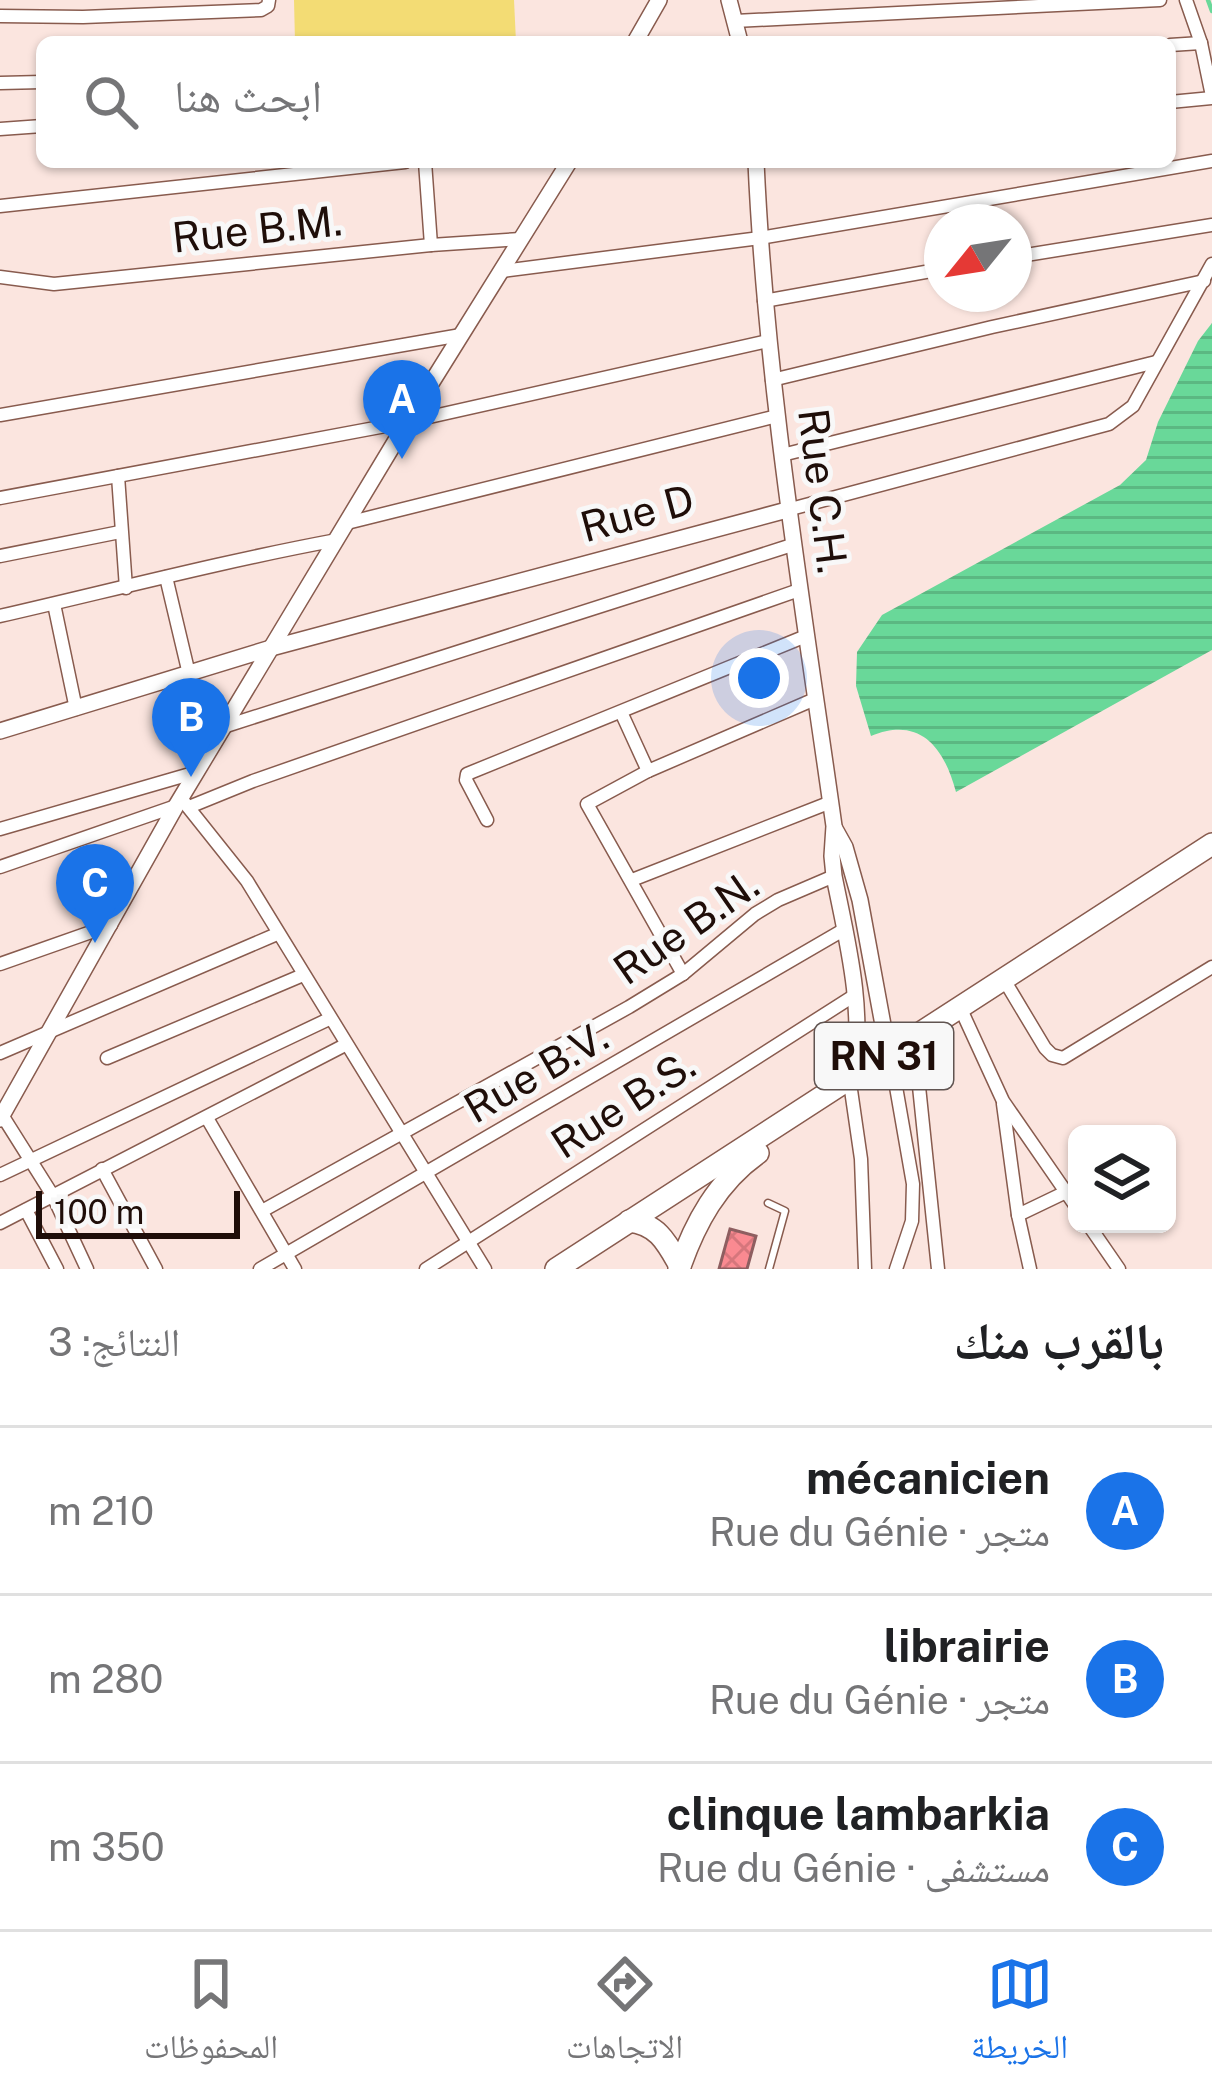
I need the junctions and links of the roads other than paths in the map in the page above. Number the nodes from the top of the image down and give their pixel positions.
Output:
1 (269, 0) edge
2 (659, 0) edge
3 (729, 0) edge
4 (1160, 0) edge
5 (1186, 0) edge
6 (0, 16) edge
7 (735, 21) junction
8 (638, 36) edge
9 (739, 36) edge
10 (1201, 43) junction
11 (1176, 45) edge
12 (36, 82) edge
13 (0, 83) edge
14 (1212, 97) edge
15 (1176, 101) edge
16 (36, 126) edge
17 (0, 129) edge
18 (1212, 160) edge
19 (1176, 166) edge
20 (350, 168) edge
21 (425, 168) edge
22 (565, 168) edge
23 (756, 168) edge
24 (1166, 168) edge
25 (0, 206) edge
26 (1212, 226) edge
27 (760, 238) junction
28 (521, 239) junction
29 (431, 245) junction
30 (1032, 253) edge
31 (1212, 264) edge
32 (502, 272) junction
33 (924, 272) edge
34 (0, 277) edge
35 (1204, 281) junction
36 (764, 301) junction
37 (460, 335) junction
38 (768, 341) junction
39 (1156, 362) junction
40 (772, 380) junction
41 (0, 415) edge
42 (777, 416) junction
43 (407, 422) junction
44 (782, 455) junction
45 (118, 476) junction
46 (0, 498) edge
47 (787, 510) junction
48 (347, 523) junction
49 (120, 532) junction
50 (338, 539) junction
51 (792, 545) junction
52 (0, 556) edge
53 (166, 577) junction
54 (126, 588) junction
55 (799, 590) junction
56 (54, 604) junction
57 (0, 616) edge
58 (806, 636) junction
59 (271, 648) junction
60 (189, 674) junction
61 (815, 699) junction
62 (76, 709) junction
63 (621, 712) junction
64 (226, 726) junction
65 (0, 730) edge
66 (648, 771) junction
67 (197, 772) junction
68 (831, 802) junction
69 (182, 804) junction
70 (487, 820) dead end
71 (834, 826) junction
72 (0, 829) edge
73 (1212, 844) edge
74 (1212, 859) edge
75 (0, 867) edge
76 (834, 876) junction
77 (632, 880) junction
78 (111, 925) junction
79 (845, 929) junction
80 (278, 934) junction
81 (0, 964) edge
82 (1212, 967) edge
83 (683, 974) junction
84 (303, 975) junction
85 (1009, 988) junction
86 (855, 995) junction
87 (964, 1016) junction
88 (329, 1019) junction
89 (49, 1034) junction
90 (346, 1046) junction
91 (915, 1048) junction
92 (0, 1053) edge
93 (107, 1058) dead end
94 (890, 1058) junction
95 (852, 1083) junction
96 (1003, 1101) junction
97 (2, 1113) edge
98 (207, 1118) junction
99 (400, 1134) junction
100 (32, 1160) junction
101 (102, 1169) junction
102 (426, 1174) junction
103 (0, 1175) edge
104 (1066, 1192) junction
105 (931, 1195) junction
106 (1068, 1195) edge
107 (53, 1196) junction
108 (913, 1196) junction
109 (768, 1203) dead end
110 (26, 1210) junction
111 (262, 1211) junction
112 (1018, 1215) junction
113 (629, 1221) junction
114 (0, 1223) edge
115 (1094, 1233) edge
116 (468, 1243) junction
117 (286, 1254) junction
118 (577, 1262) edge
119 (679, 1267) edge
120 (57, 1269) edge
121 (87, 1269) edge
122 (156, 1269) edge
123 (260, 1269) edge
124 (295, 1269) edge
125 (426, 1269) edge
126 (485, 1269) edge
127 (556, 1269) edge
128 (769, 1269) edge
129 (865, 1269) edge
130 (896, 1269) edge
131 (938, 1269) edge
132 (1030, 1269) edge
133 (1119, 1269) edge

1 - 6 street
2 - 8 street
3 - 7 street
4 - 7 street
5 - 10 street
7 - 9 street
10 - 11 street
10 - 14 street
12 - 13 street
14 - 15 street
16 - 17 street
18 - 19 street
20 - 25 street
21 - 29 street
22 - 28 street
23 - 27 street, Rue C.H.
24 - 27 street
26 - 30 street
27 - 32 street
27 - 36 street, Rue C.H.
28 - 29 street, Rue B.M.
28 - 32 street
29 - 34 street, Rue B.M.
31 - 35 street, Rue D
32 - 37 street
33 - 36 street
35 - 39 street, Rue D
35 - 40 street
36 - 38 street, Rue C.H.
37 - 41 street
37 - 43 street
38 - 40 street, Rue C.H.
38 - 43 street
39 - 44 street
39 - 47 street, Rue D
40 - 42 street, Rue C.H.
42 - 44 street, Rue C.H.
42 - 48 street
43 - 45 street
43 - 48 street
44 - 47 street, Rue C.H.
45 - 46 street
45 - 49 street
47 - 51 street, Rue C.H.
47 - 59 street, Rue D
48 - 50 street
49 - 52 street
49 - 54 street
50 - 53 street
50 - 59 street
51 - 55 street, Rue C.H.
51 - 64 street
53 - 54 street
53 - 60 street
54 - 56 street
55 - 58 street, Rue C.H.
55 - 69 street
56 - 57 street
56 - 62 street
58 - 61 street, Rue C.H.
58 - 63 street
59 - 60 street, Rue D
59 - 64 street
60 - 62 street, Rue D
61 - 66 street
61 - 68 street, Rue C.H.
62 - 65 street, Rue D
63 - 66 street
63 - 70 street
64 - 67 street
66 - 77 street
67 - 69 street
67 - 72 street
68 - 71 street, Rue C.H.
68 - 77 street
69 - 75 street
69 - 78 street
69 - 80 street
71 - 76 street, Rue C.H.
71 - 94 street, Rue C.H.
73 - 94 main road, RN 31
74 - 85 main road, RN 31
76 - 79 street, Rue C.H.
76 - 83 street, Rue B.N.
77 - 83 street
78 - 81 street
78 - 89 street
79 - 86 street, Rue C.H.
79 - 102 street, Rue B.V.
80 - 84 street
80 - 89 street
82 - 85 street
83 - 99 street, Rue B.N.
84 - 88 street
84 - 93 street
85 - 87 main road, RN 31
86 - 95 street, Rue C.H.
86 - 116 street, Rue B.S.
87 - 91 main road, RN 31
87 - 96 street
88 - 90 street
88 - 100 street
89 - 92 street
89 - 97 street
90 - 98 street
90 - 99 street
91 - 94 main road, RN 31
91 - 105 street
94 - 95 main road, RN 31
94 - 108 street
95 - 113 main road, RN 31
95 - 119 main road, RN 31
95 - 129 street
96 - 104 street
96 - 112 street
97 - 100 street
98 - 101 street
98 - 111 street
99 - 102 street
99 - 111 street, Rue B.N.
100 - 103 street
100 - 107 street
101 - 107 street
101 - 122 street
102 - 116 street
102 - 117 street, Rue B.V.
104 - 106 street
104 - 112 street
105 - 108 street
105 - 131 street
107 - 110 street
107 - 121 street
108 - 130 street
109 - 128 lane
110 - 114 street
110 - 120 street
111 - 117 street
112 - 132 street
113 - 118 main road, RN 31
113 - 119 main road
115 - 133 street
116 - 125 street, Rue B.S.
116 - 126 street
117 - 123 street, Rue B.V.
117 - 124 street
118 - 127 main road, RN 31

